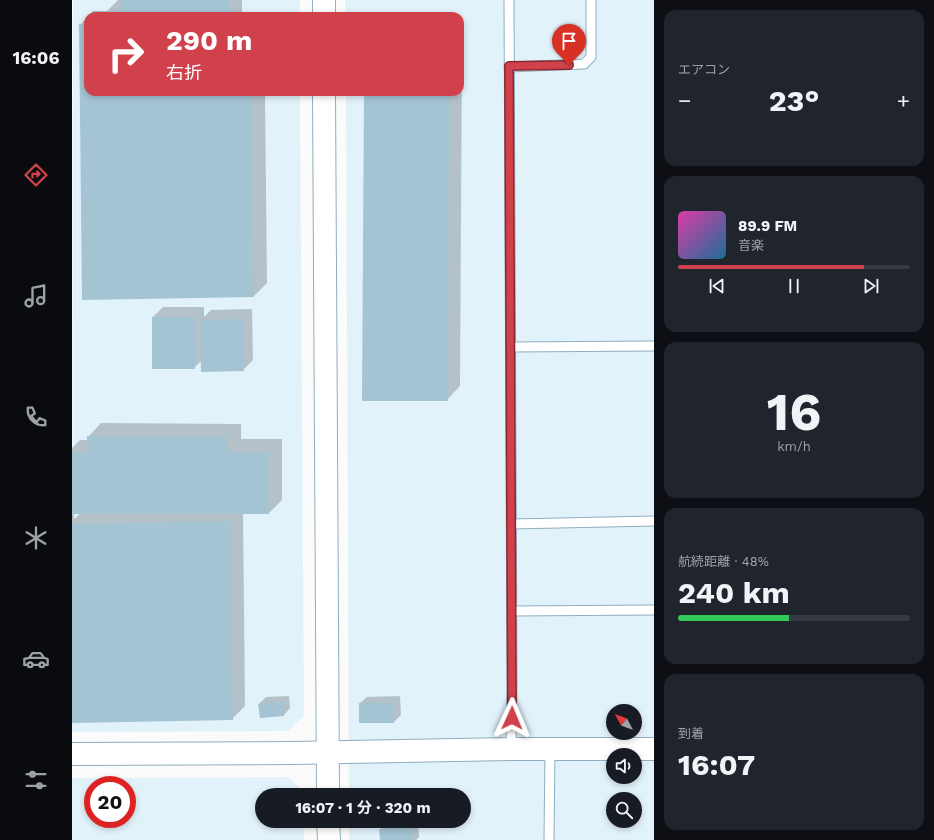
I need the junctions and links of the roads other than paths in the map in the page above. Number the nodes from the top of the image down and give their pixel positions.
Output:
1 (324, 0) edge
2 (509, 0) edge
3 (591, 0) edge
4 (324, 12) edge
5 (509, 66) junction
6 (324, 96) edge
7 (654, 346) edge
8 (510, 347) junction
9 (654, 521) edge
10 (512, 524) junction
11 (654, 610) edge
12 (512, 611) junction
13 (511, 749) junction
14 (550, 749) junction
15 (654, 749) edge
16 (328, 752) junction
17 (72, 754) edge
18 (328, 788) edge
19 (328, 828) edge
20 (329, 840) edge
21 (549, 840) edge

1 - 4 street
2 - 5 lane
3 - 5 lane
5 - 8 lane
6 - 16 street
7 - 8 lane
8 - 10 lane
9 - 10 lane
10 - 12 lane
11 - 12 lane
12 - 13 lane
13 - 14 street
13 - 16 street
14 - 15 street
14 - 21 lane
16 - 17 street
16 - 18 street
19 - 20 street

